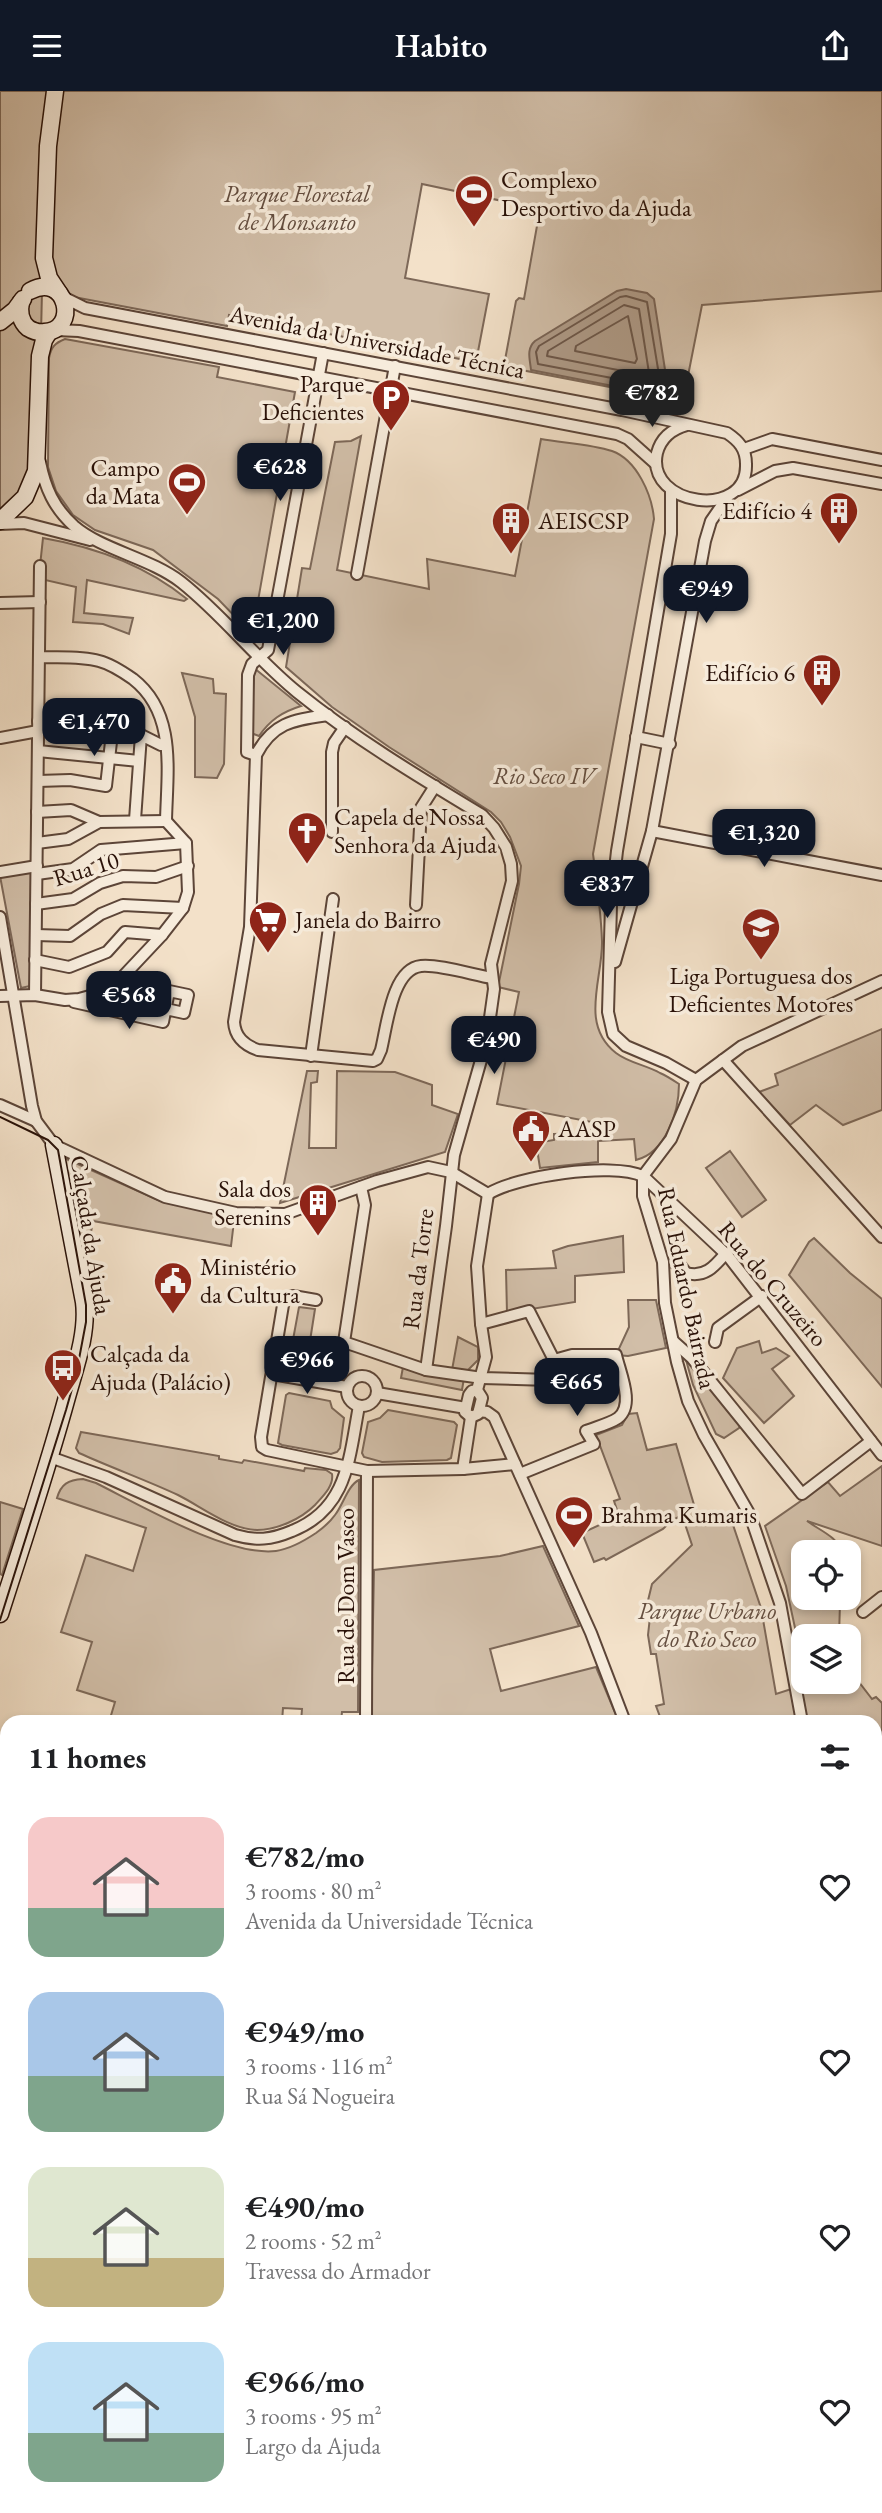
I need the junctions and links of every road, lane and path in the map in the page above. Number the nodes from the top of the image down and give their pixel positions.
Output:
1 (55, 91) edge
2 (44, 255) junction
3 (60, 294) junction
4 (25, 296) junction
5 (0, 322) edge
6 (52, 331) junction
7 (323, 353) junction
8 (395, 366) junction
9 (319, 377) junction
10 (390, 390) junction
11 (687, 425) junction
12 (744, 449) junction
13 (38, 455) junction
14 (882, 460) edge
15 (656, 464) junction
16 (882, 484) edge
17 (738, 489) junction
18 (671, 491) junction
19 (727, 498) junction
20 (0, 522) edge
21 (107, 544) junction
22 (40, 566) dead end
23 (357, 574) dead end
24 (40, 602) junction
25 (0, 603) edge
26 (39, 657) junction
27 (260, 657) junction
28 (328, 715) junction
29 (38, 726) junction
30 (345, 727) junction
31 (636, 737) junction
32 (0, 738) edge
33 (670, 744) junction
34 (161, 745) dead end
35 (38, 751) junction
36 (256, 755) junction
37 (110, 759) junction
38 (139, 761) junction
39 (38, 781) junction
40 (435, 786) junction
41 (37, 812) junction
42 (135, 820) junction
43 (166, 821) junction
44 (99, 822) junction
45 (652, 831) junction
46 (332, 832) dead end
47 (186, 842) junction
48 (37, 843) junction
49 (188, 866) junction
50 (37, 870) junction
51 (0, 872) edge
52 (882, 875) edge
53 (612, 897) junction
54 (333, 899) dead end
55 (36, 904) junction
56 (416, 905) dead end
57 (183, 908) junction
58 (629, 911) junction
59 (0, 916) edge
60 (36, 935) junction
61 (162, 935) junction
62 (36, 960) junction
63 (611, 976) junction
64 (492, 978) junction
65 (882, 981) edge
66 (35, 995) junction
67 (0, 996) edge
68 (13, 996) junction
69 (65, 1000) junction
70 (166, 1009) dead end
71 (311, 1056) junction
72 (723, 1060) junction
73 (696, 1080) junction
74 (0, 1105) edge
75 (36, 1121) junction
76 (54, 1145) junction
77 (451, 1172) junction
78 (643, 1176) junction
79 (361, 1187) junction
80 (488, 1194) junction
81 (882, 1237) edge
82 (726, 1253) junction
83 (675, 1263) dead end
84 (762, 1296) junction
85 (316, 1300) dead end
86 (481, 1324) junction
87 (673, 1341) junction
88 (715, 1342) dead end
89 (554, 1360) junction
90 (426, 1370) junction
91 (272, 1374) junction
92 (482, 1378) junction
93 (347, 1387) junction
94 (377, 1392) junction
95 (359, 1406) junction
96 (472, 1412) junction
97 (871, 1441) junction
98 (882, 1455) edge
99 (50, 1457) junction
100 (348, 1466) junction
101 (463, 1469) junction
102 (517, 1469) junction
103 (368, 1471) junction
104 (882, 1597) edge
105 (863, 1612) dead end
106 (0, 1614) edge
107 (366, 1715) edge
108 (622, 1715) edge
109 (801, 1715) edge

1 - 2 street
2 - 3 street
2 - 4 street
3 - 4 street
3 - 6 street
3 - 7 street, Avenida da Universidade Técnica
4 - 5 street
4 - 6 street
6 - 9 street, Avenida da Universidade Técnica
6 - 13 street
7 - 8 street, Avenida da Universidade Técnica
7 - 9 street
8 - 10 street
8 - 11 street, Avenida da Universidade Técnica
9 - 10 street, Avenida da Universidade Técnica
9 - 27 street
10 - 15 street, Avenida da Universidade Técnica
10 - 23 street
11 - 12 street
11 - 15 street
12 - 14 street
12 - 17 street
13 - 20 street
13 - 21 street
15 - 18 street
16 - 17 street
17 - 19 street
18 - 19 street
18 - 31 street
19 - 33 street
20 - 21 street
21 - 27 street, Rua da Torre
22 - 24 street
24 - 25 street
24 - 26 street
26 - 29 street
26 - 43 street
27 - 28 street, Rua da Torre
27 - 36 street
28 - 30 street, Rua da Torre
28 - 36 street
29 - 32 street
29 - 35 street
29 - 37 street
30 - 40 street, Rua da Torre
30 - 46 street
31 - 33 street
31 - 53 street
33 - 45 street
34 - 38 street
35 - 37 street
35 - 39 street
36 - 71 street
37 - 38 street
37 - 39 street
38 - 42 street
39 - 41 street
40 - 56 street
40 - 64 street, Rua da Torre
41 - 44 street
41 - 48 street
42 - 43 street
42 - 44 street
43 - 47 street
44 - 48 street
45 - 52 street
45 - 58 street
47 - 49 street
47 - 50 street
48 - 50 street
49 - 55 street, Rua 10
49 - 57 street
50 - 51 street
50 - 55 street
53 - 58 street
53 - 63 street
54 - 71 street
55 - 60 street
57 - 60 street
57 - 61 street
58 - 63 street
59 - 68 street
60 - 62 street
61 - 62 street
61 - 69 street
62 - 66 street
63 - 73 street
64 - 71 street
64 - 77 street, Rua da Torre
65 - 72 street
66 - 68 street
66 - 69 street
67 - 68 street
68 - 75 street
69 - 70 street
72 - 73 street
72 - 81 street
73 - 78 street
74 - 75 street
75 - 76 street
76 - 79 street
76 - 99 street, Calçada da Ajuda
77 - 79 street
77 - 80 street
77 - 90 street, Rua da Torre
78 - 80 street
78 - 82 street, Rua do Cruzeiro
78 - 87 street, Rua Eduardo Bairrada
79 - 90 street
80 - 86 street
82 - 83 street
82 - 84 street, Rua do Cruzeiro
84 - 88 street
84 - 97 street, Rua do Cruzeiro
85 - 91 street
86 - 89 street
86 - 92 street
87 - 97 street
87 - 109 street, Rua Eduardo Bairrada
89 - 92 street
89 - 102 street
90 - 92 street
91 - 93 street
91 - 100 street
92 - 96 street
93 - 94 street
93 - 95 street
94 - 95 street
94 - 96 street
95 - 100 street
96 - 101 street
96 - 102 street
97 - 98 street, Rua do Cruzeiro
99 - 100 street
99 - 106 street, Calçada da Ajuda
100 - 103 street
101 - 102 street
101 - 103 street
102 - 108 street
103 - 107 street, Rua de Dom Vasco
104 - 105 street

